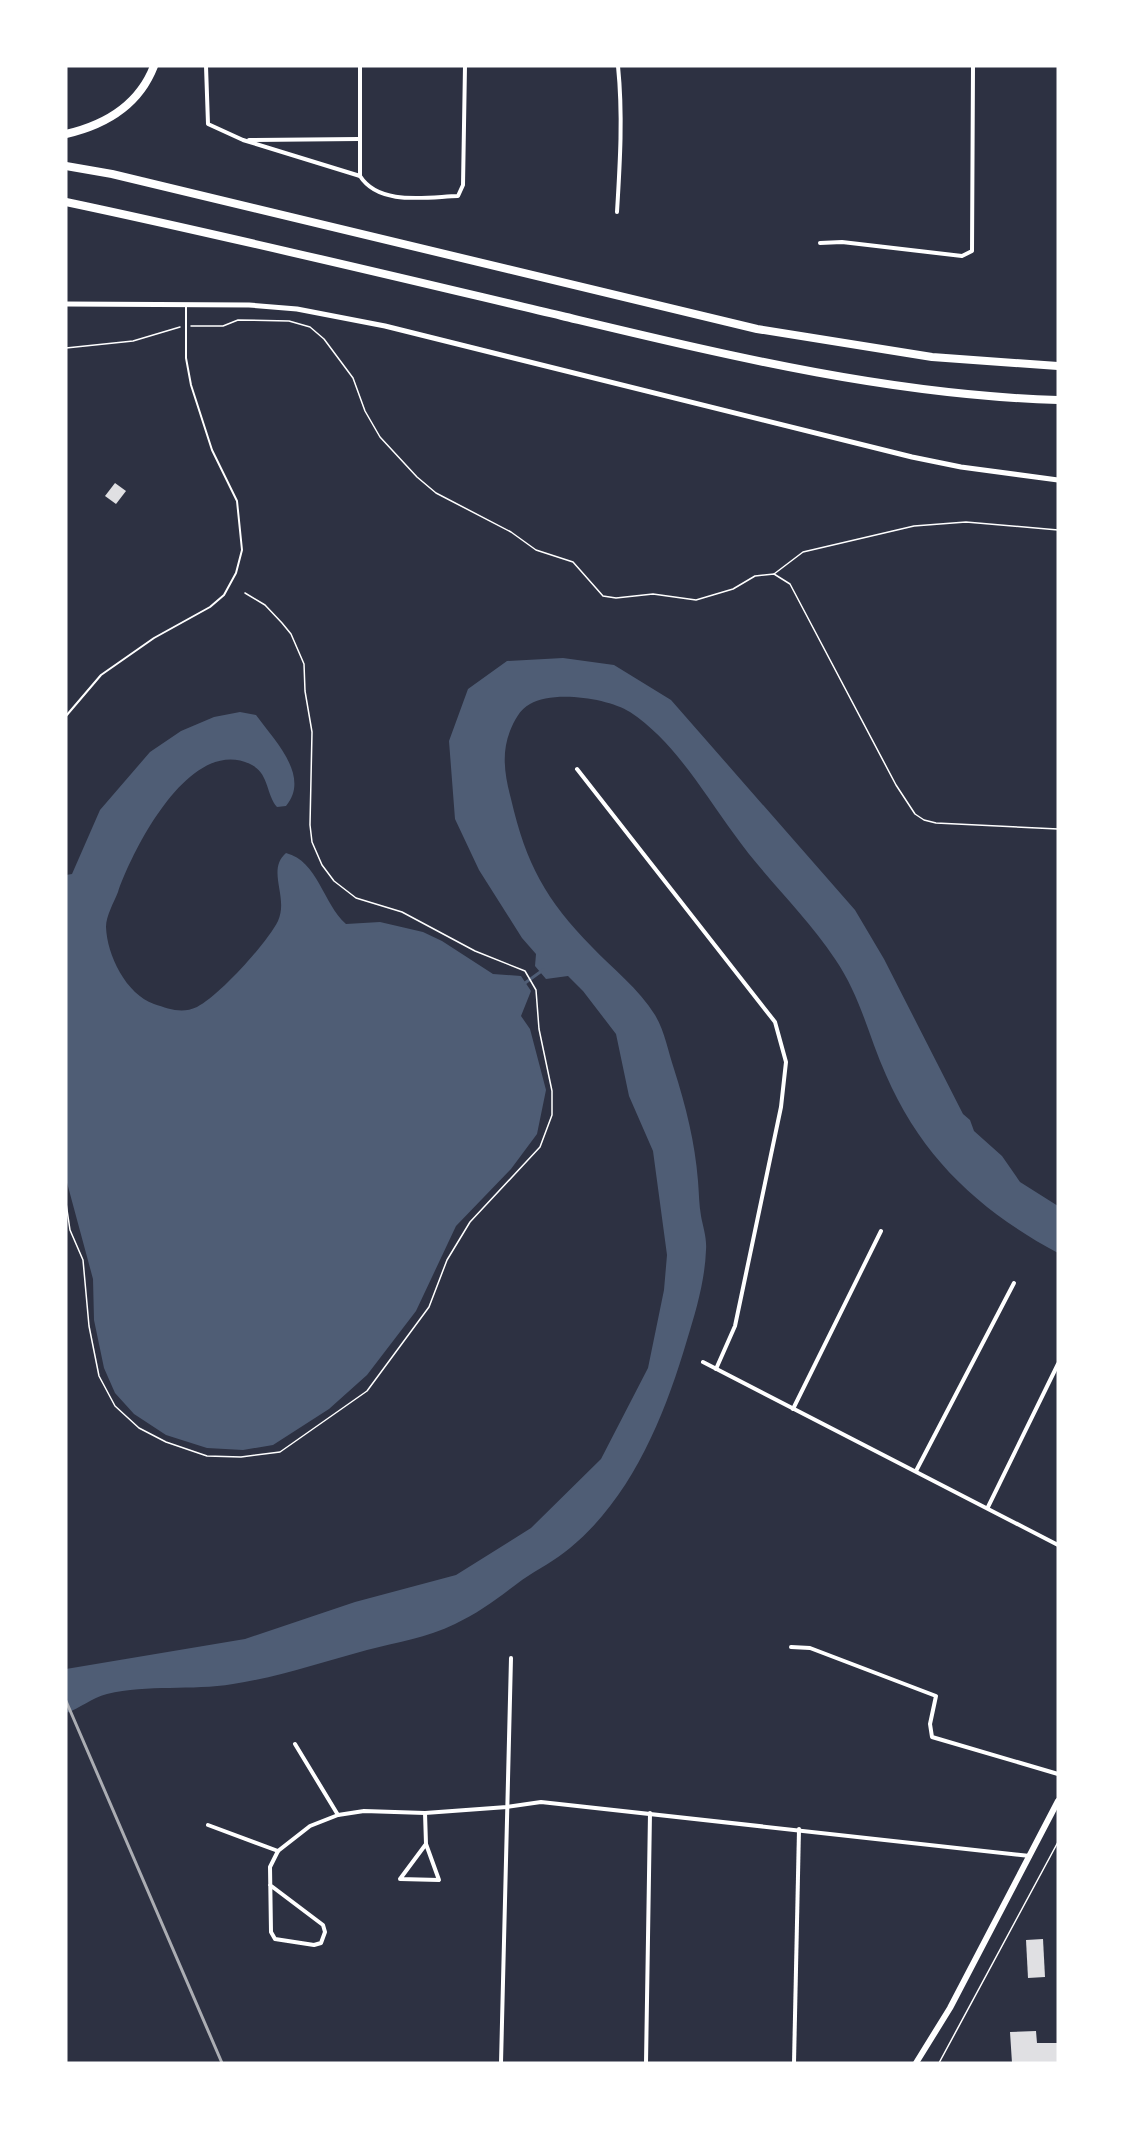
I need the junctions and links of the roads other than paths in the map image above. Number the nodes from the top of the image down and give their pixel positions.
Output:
1 (154, 66) edge
2 (206, 66) edge
3 (360, 66) edge
4 (465, 66) edge
5 (618, 66) edge
6 (973, 66) edge
7 (66, 134) edge
8 (359, 139) junction
9 (243, 140) junction
10 (66, 166) edge
11 (360, 176) junction
12 (66, 202) edge
13 (617, 212) dead end
14 (820, 243) dead end
15 (66, 304) edge
16 (186, 304) junction
17 (1058, 366) edge
18 (1058, 399) edge
19 (1058, 480) edge
20 (66, 716) edge
21 (577, 769) dead end
22 (881, 1231) dead end
23 (1014, 1283) dead end
24 (703, 1362) dead end
25 (1058, 1364) edge
26 (716, 1369) junction
27 (793, 1410) junction
28 (916, 1471) junction
29 (988, 1507) junction
30 (1058, 1545) edge
31 (791, 1647) dead end
32 (511, 1658) dead end
33 (295, 1744) dead end
34 (1058, 1774) edge
35 (1058, 1801) edge
36 (507, 1807) junction
37 (425, 1813) junction
38 (650, 1813) junction
39 (338, 1815) junction
40 (208, 1825) dead end
41 (799, 1829) junction
42 (426, 1844) junction
43 (278, 1851) junction
44 (1030, 1856) junction
45 (270, 1885) junction
46 (501, 2063) edge
47 (646, 2063) edge
48 (794, 2063) edge
49 (916, 2063) edge

1 - 7 highway
2 - 9 street
3 - 8 street
4 - 11 street
5 - 13 street
6 - 14 street
8 - 9 street
8 - 11 street
9 - 11 street
10 - 17 highway
12 - 18 highway
15 - 16 street
16 - 19 street
16 - 20 lane
21 - 26 street
22 - 27 street
23 - 28 street
24 - 26 street
25 - 29 street
26 - 27 street
27 - 28 street
28 - 29 street
29 - 30 street
31 - 34 street
32 - 36 street
33 - 39 street
35 - 44 main road
36 - 37 street
36 - 38 street
36 - 46 street
37 - 39 street
37 - 42 street
38 - 41 street
38 - 47 street
39 - 43 street
40 - 43 street
41 - 44 street
41 - 48 street
42 - 42 street
43 - 45 street
44 - 49 main road
45 - 45 street

